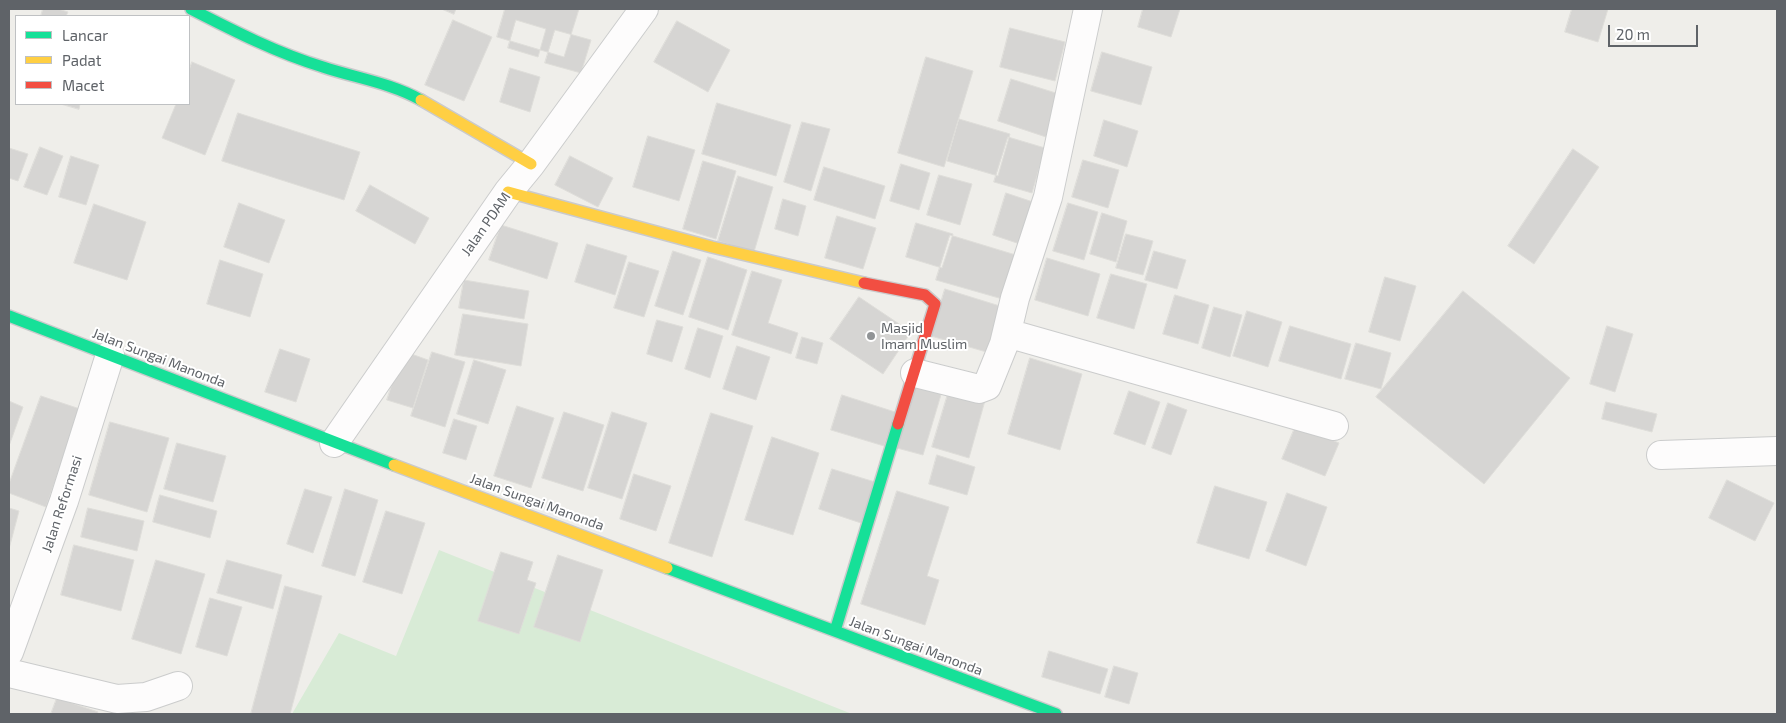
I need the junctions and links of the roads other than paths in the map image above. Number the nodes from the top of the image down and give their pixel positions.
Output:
1 (191, 9) edge
2 (644, 9) edge
3 (1088, 9) edge
4 (531, 164) junction
5 (508, 192) junction
6 (9, 316) edge
7 (1007, 333) junction
8 (110, 355) junction
9 (915, 373) junction
10 (1334, 426) dead end
11 (334, 443) junction
12 (1777, 451) edge
13 (1661, 455) dead end
14 (835, 631) junction
15 (9, 652) edge
16 (9, 673) edge
17 (178, 686) dead end
18 (1056, 714) edge

1 - 4 street
2 - 4 street, Jalan PDAM
3 - 7 street
4 - 5 street, Jalan PDAM
5 - 9 street
5 - 11 street, Jalan PDAM
6 - 8 street, Jalan Sungai Manonda
7 - 9 street
7 - 10 street
8 - 11 street, Jalan Sungai Manonda
8 - 15 street, Jalan Reformasi
9 - 14 street
11 - 14 street, Jalan Sungai Manonda
12 - 13 street
14 - 18 street, Jalan Sungai Manonda
16 - 17 street

